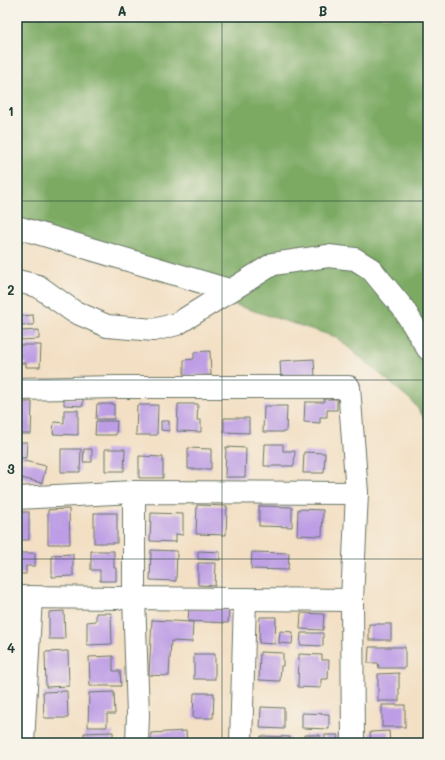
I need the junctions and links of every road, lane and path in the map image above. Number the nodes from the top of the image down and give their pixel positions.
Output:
1 (17, 227) edge
2 (17, 281) edge
3 (229, 290) junction
4 (428, 349) edge
5 (17, 389) edge
6 (134, 492) junction
7 (357, 493) junction
8 (17, 498) edge
9 (24, 597) edge
10 (134, 597) junction
11 (245, 599) junction
12 (352, 600) junction
13 (23, 743) edge
14 (137, 743) edge
15 (241, 743) edge
16 (353, 743) edge

1 - 3 street
2 - 3 street
3 - 4 street
5 - 7 street
6 - 7 street
6 - 8 street
6 - 10 street
7 - 12 street
9 - 10 street
9 - 13 street
10 - 11 street
10 - 14 street
11 - 12 street
11 - 15 street
12 - 16 street

